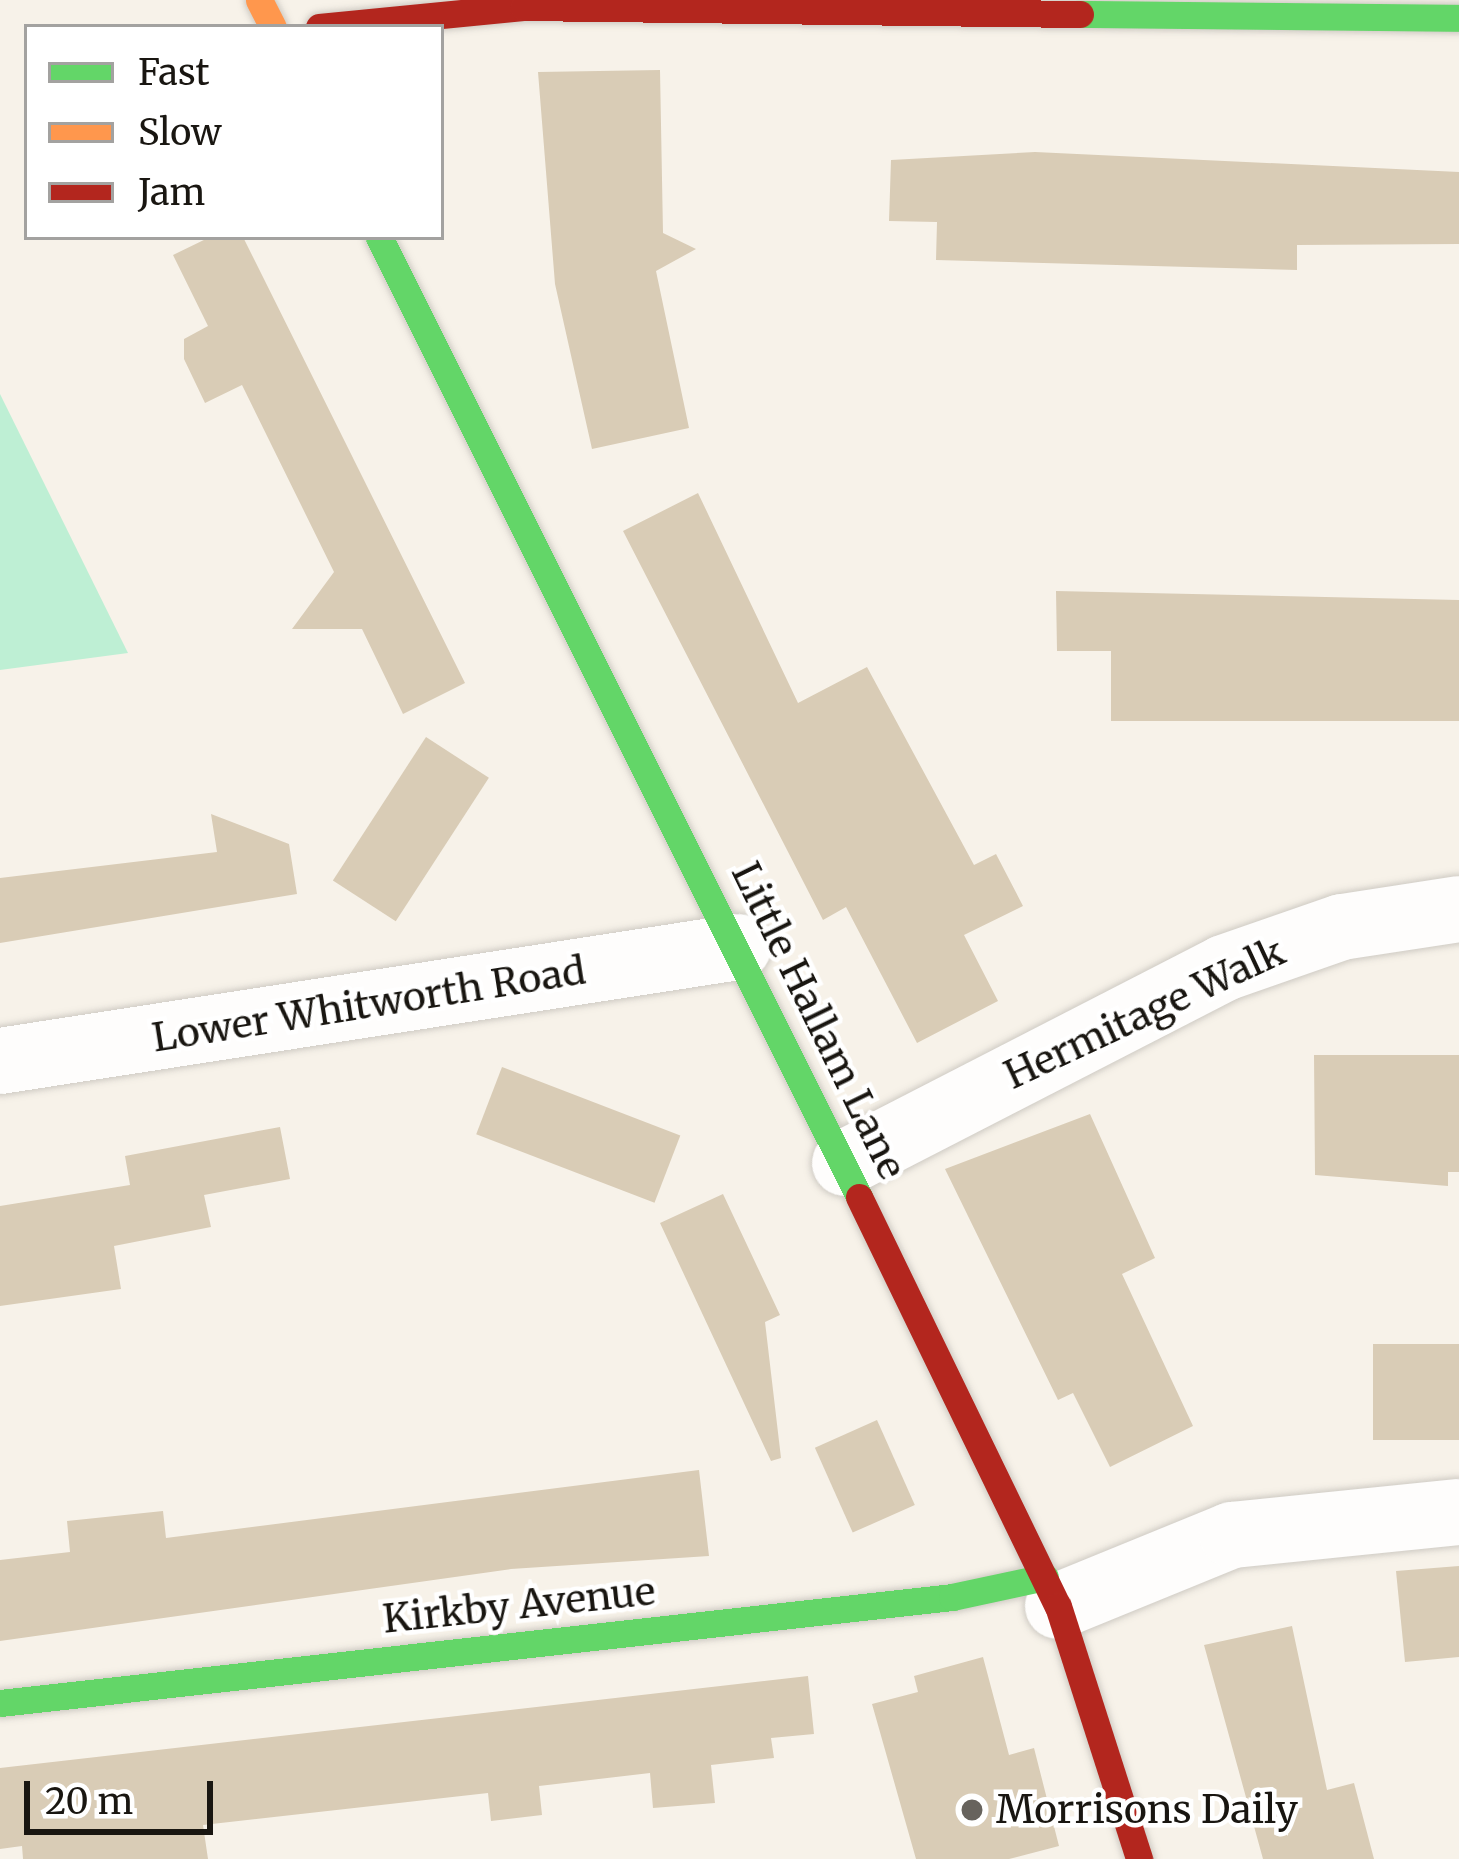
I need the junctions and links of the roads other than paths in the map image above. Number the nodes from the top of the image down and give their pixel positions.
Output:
1 (1459, 18) edge
2 (333, 24) edge
3 (381, 240) edge
4 (1459, 909) edge
5 (738, 947) junction
6 (0, 1061) edge
7 (845, 1162) junction
8 (1459, 1512) edge
9 (1052, 1591) junction
10 (0, 1703) edge
11 (1139, 1859) edge

1 - 2 street
3 - 5 street, Little Hallam Lane
4 - 7 street, Hermitage Walk
5 - 6 street, Lower Whitworth Road
5 - 7 street, Little Hallam Lane
7 - 9 street, Little Hallam Lane
8 - 9 street
9 - 10 street, Kirkby Avenue
9 - 11 street, Little Hallam Lane

